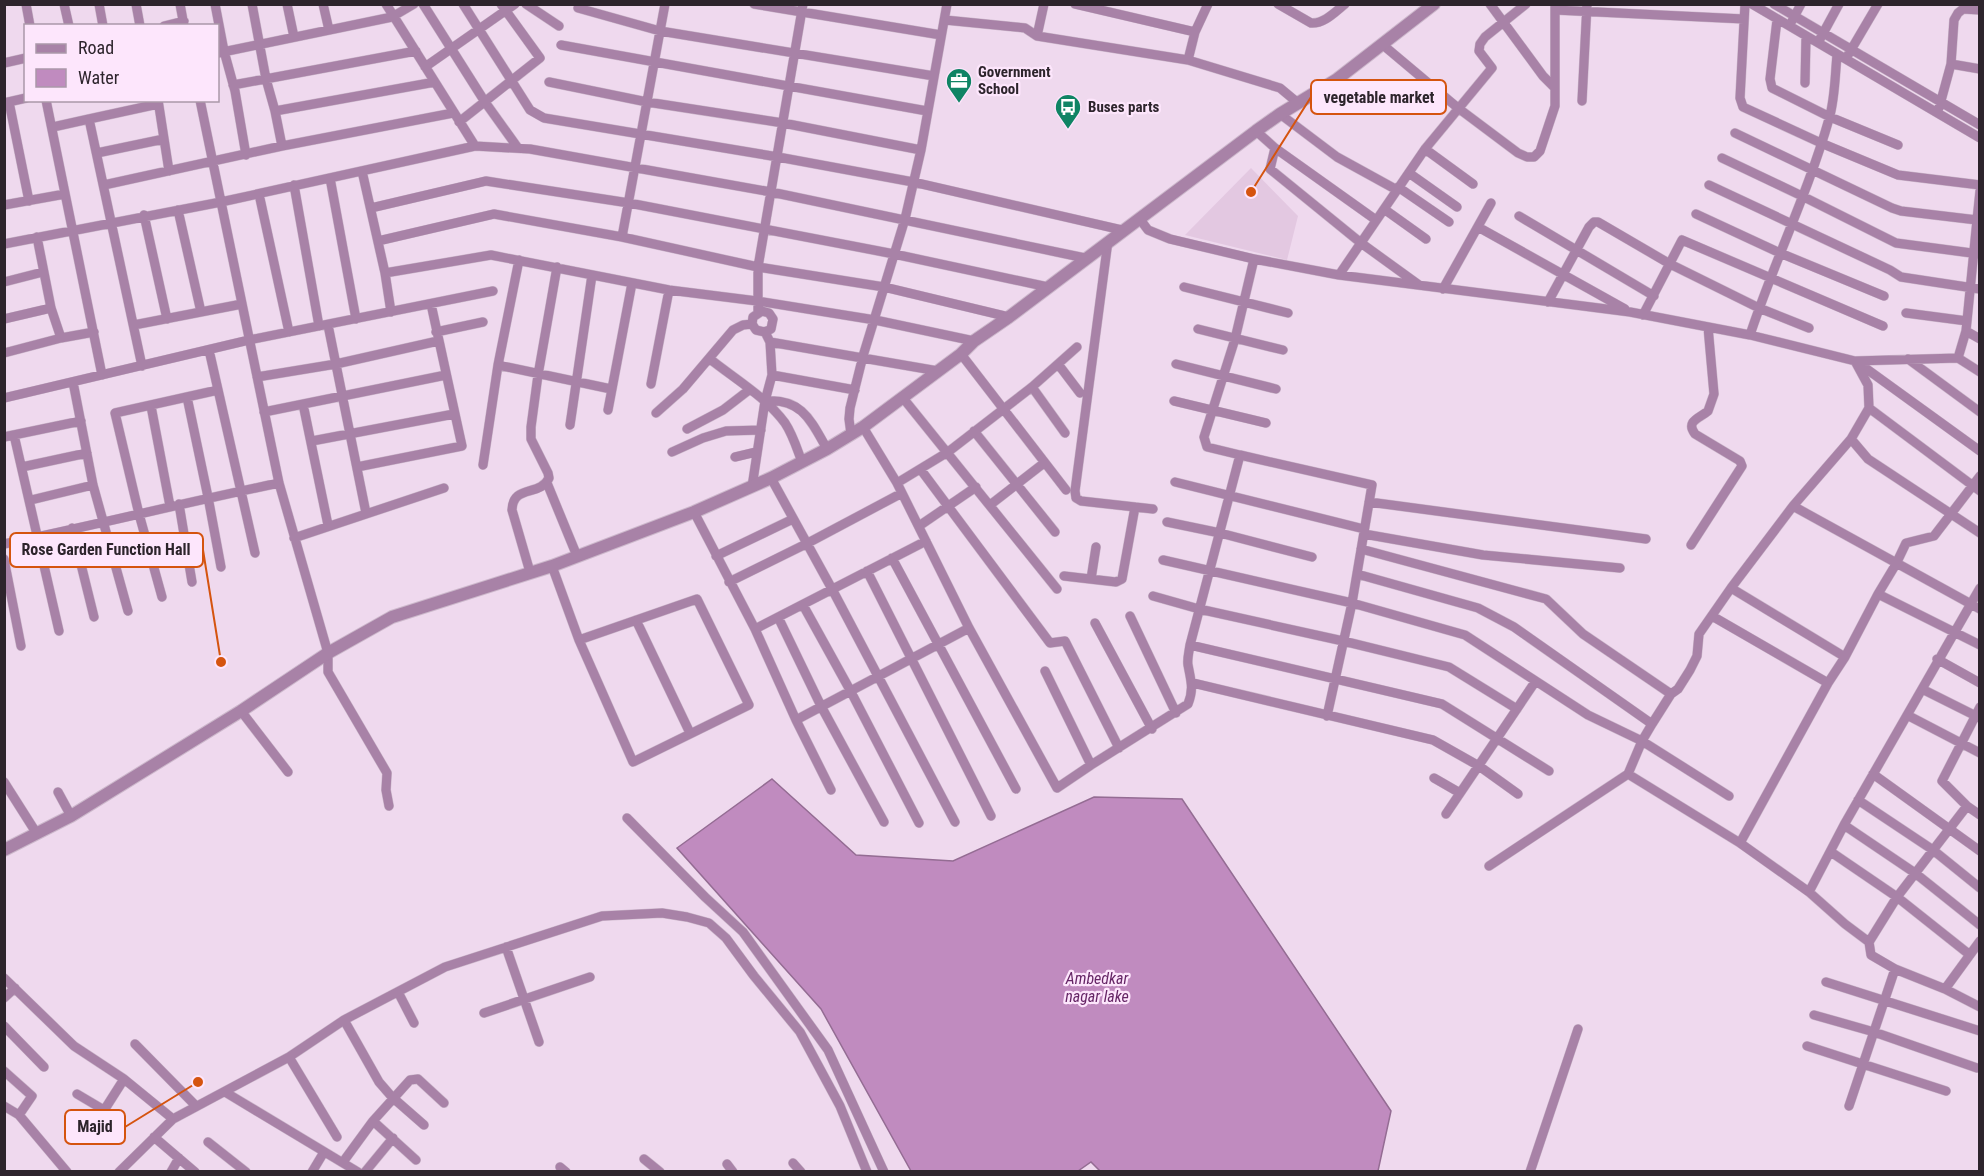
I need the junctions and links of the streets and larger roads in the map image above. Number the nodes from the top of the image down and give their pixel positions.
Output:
1 (26, 4) edge
2 (64, 4) edge
3 (99, 4) edge
4 (136, 4) edge
5 (180, 4) edge
6 (214, 4) edge
7 (252, 4) edge
8 (287, 4) edge
9 (323, 4) edge
10 (386, 4) edge
11 (414, 4) edge
12 (423, 4) edge
13 (463, 4) edge
14 (515, 4) edge
15 (526, 4) edge
16 (665, 4) edge
17 (754, 4) edge
18 (947, 4) edge
19 (1044, 4) edge
20 (1075, 4) edge
21 (1208, 4) edge
22 (1278, 4) edge
23 (1345, 4) edge
24 (1490, 4) edge
25 (1526, 4) edge
26 (1682, 4) edge
27 (1745, 4) edge
28 (1752, 4) edge
29 (1774, 4) edge
30 (1801, 4) edge
31 (1839, 4) edge
32 (1878, 4) edge
33 (1431, 6) edge
34 (1555, 7) edge
35 (503, 8) edge
36 (578, 8) dead end
37 (1587, 8) edge
38 (1765, 8) edge
39 (802, 9) edge
40 (1618, 9) edge
41 (1650, 9) edge
42 (1980, 10) edge
43 (1681, 16) junction
44 (392, 17) junction
45 (1794, 17) junction
46 (1744, 19) junction
47 (945, 20) junction
48 (1777, 20) junction
49 (184, 23) edge
50 (1503, 23) junction
51 (30, 24) edge
52 (69, 24) edge
53 (103, 24) edge
54 (140, 24) edge
55 (217, 24) edge
56 (560, 26) dead end
57 (1789, 26) junction
58 (329, 30) junction
59 (481, 30) junction
60 (660, 31) junction
61 (1195, 32) junction
62 (941, 35) junction
63 (1037, 36) junction
64 (294, 37) junction
65 (1806, 37) junction
66 (1820, 38) junction
67 (258, 45) junction
68 (561, 45) dead end
69 (1383, 45) junction
70 (453, 50) junction
71 (416, 51) junction
72 (1851, 51) junction
73 (221, 52) edge
74 (795, 52) junction
75 (24, 58) edge
76 (1841, 58) junction
77 (1188, 60) junction
78 (5, 62) edge
79 (654, 63) junction
80 (1951, 64) junction
81 (425, 67) junction
82 (1980, 69) edge
83 (934, 76) junction
84 (266, 79) junction
85 (512, 81) junction
86 (435, 82) junction
87 (549, 82) dead end
88 (1805, 83) dead end
89 (233, 85) junction
90 (790, 86) junction
91 (1554, 87) junction
92 (24, 99) edge
93 (1582, 101) dead end
94 (47, 102) edge
95 (158, 102) edge
96 (200, 102) edge
97 (485, 102) junction
98 (647, 102) junction
99 (7, 103) edge
100 (1298, 103) junction
101 (1940, 103) junction
102 (1458, 108) junction
103 (274, 111) junction
104 (927, 111) junction
105 (453, 113) junction
106 (1937, 113) junction
107 (1280, 114) junction
108 (1830, 117) junction
109 (89, 119) junction
110 (459, 122) junction
111 (783, 123) junction
112 (1980, 125) edge
113 (53, 127) junction
114 (1256, 131) junction
115 (1735, 133) dead end
116 (641, 134) junction
117 (1977, 135) edge
118 (16, 139) junction
119 (164, 139) junction
120 (4, 141) edge
121 (1821, 143) junction
122 (1898, 145) dead end
123 (282, 146) junction
124 (475, 146) junction
125 (518, 148) junction
126 (1275, 148) junction
127 (1425, 149) junction
128 (921, 150) junction
129 (97, 153) junction
130 (246, 155) junction
131 (778, 157) junction
132 (1722, 158) dead end
133 (212, 163) junction
134 (635, 168) junction
135 (1812, 170) junction
136 (169, 171) junction
137 (362, 171) junction
138 (1409, 173) junction
139 (330, 178) junction
140 (913, 182) junction
141 (1473, 184) dead end
142 (104, 185) junction
143 (294, 185) junction
144 (1709, 185) dead end
145 (1980, 185) edge
146 (1398, 189) junction
147 (1980, 191) edge
148 (771, 192) junction
149 (65, 194) junction
150 (259, 194) junction
151 (1802, 196) junction
152 (28, 201) junction
153 (221, 202) junction
154 (629, 203) junction
155 (1491, 203) dead end
156 (4, 205) edge
157 (1457, 207) dead end
158 (371, 208) junction
159 (1384, 209) junction
160 (178, 210) junction
161 (1696, 214) dead end
162 (144, 215) junction
163 (1519, 216) dead end
164 (1139, 218) junction
165 (905, 219) junction
166 (1376, 220) junction
167 (1978, 220) edge
168 (110, 222) junction
169 (1449, 222) dead end
170 (1791, 225) junction
171 (1478, 227) junction
172 (765, 230) junction
173 (1122, 230) junction
174 (74, 231) junction
175 (37, 237) junction
176 (622, 237) junction
177 (1426, 239) dead end
178 (378, 241) junction
179 (1108, 241) junction
180 (1361, 243) junction
181 (4, 244) edge
182 (1577, 252) junction
183 (1780, 253) junction
184 (894, 254) junction
185 (1977, 254) edge
186 (1085, 258) junction
187 (1254, 259) junction
188 (519, 260) junction
189 (1670, 264) junction
190 (557, 267) junction
191 (758, 267) junction
192 (43, 272) junction
193 (385, 273) junction
194 (1564, 273) junction
195 (592, 275) junction
196 (1339, 275) junction
197 (1769, 278) junction
198 (4, 282) edge
199 (632, 283) junction
200 (1421, 286) junction
201 (884, 287) junction
202 (1048, 287) junction
203 (1184, 287) dead end
204 (1969, 288) junction
205 (1443, 289) junction
206 (1980, 289) edge
207 (669, 290) junction
208 (493, 291) dead end
209 (1654, 296) junction
210 (1884, 296) dead end
211 (1245, 301) junction
212 (757, 302) junction
213 (1548, 302) junction
214 (242, 304) junction
215 (431, 304) junction
216 (51, 308) junction
217 (1759, 308) junction
218 (201, 312) junction
219 (391, 312) junction
220 (758, 312) junction
221 (1630, 312) junction
222 (1288, 313) dead end
223 (1906, 313) dead end
224 (1643, 315) junction
225 (1009, 317) junction
226 (4, 319) edge
227 (167, 319) junction
228 (356, 319) junction
229 (875, 320) junction
230 (483, 322) dead end
231 (752, 324) junction
232 (134, 325) junction
233 (324, 325) junction
234 (1883, 326) dead end
235 (1966, 326) junction
236 (1708, 327) junction
237 (1809, 328) dead end
238 (1198, 329) dead end
239 (94, 332) junction
240 (289, 332) junction
241 (765, 332) junction
242 (1750, 335) junction
243 (437, 336) junction
244 (61, 338) junction
245 (1235, 339) junction
246 (1980, 339) edge
247 (249, 340) junction
248 (974, 341) junction
249 (770, 342) junction
250 (1077, 347) dead end
251 (209, 350) junction
252 (1283, 350) dead end
253 (4, 353) edge
254 (961, 354) junction
255 (863, 356) junction
256 (1958, 358) junction
257 (710, 359) junction
258 (1908, 359) junction
259 (1855, 361) junction
260 (336, 364) junction
261 (1058, 364) junction
262 (1176, 364) dead end
263 (498, 365) junction
264 (142, 366) junction
265 (938, 371) junction
266 (1980, 372) edge
267 (102, 375) junction
268 (446, 375) junction
269 (538, 375) junction
270 (772, 375) junction
271 (1224, 375) junction
272 (257, 377) junction
273 (73, 382) junction
274 (576, 382) junction
275 (651, 384) dead end
276 (1032, 387) junction
277 (611, 389) junction
278 (1276, 389) dead end
279 (218, 390) junction
280 (749, 390) junction
281 (855, 390) junction
282 (1080, 393) dead end
283 (342, 396) junction
284 (187, 397) junction
285 (4, 398) edge
286 (903, 398) junction
287 (765, 401) junction
288 (1174, 401) dead end
289 (303, 404) junction
290 (152, 406) junction
291 (1869, 408) junction
292 (1004, 409) junction
293 (608, 410) dead end
294 (1212, 410) junction
295 (264, 412) junction
296 (1980, 412) edge
297 (656, 413) dead end
298 (454, 414) junction
299 (81, 421) junction
300 (1266, 423) dead end
301 (570, 425) dead end
302 (863, 427) junction
303 (687, 429) dead end
304 (760, 430) junction
305 (974, 431) junction
306 (1065, 433) dead end
307 (350, 434) junction
308 (851, 434) junction
309 (9, 436) edge
310 (1851, 439) junction
311 (312, 441) junction
312 (827, 449) junction
313 (672, 452) dead end
314 (756, 452) junction
315 (948, 452) junction
316 (1980, 452) edge
317 (87, 453) junction
318 (1240, 456) junction
319 (735, 457) dead end
320 (802, 462) junction
321 (1044, 463) junction
322 (483, 465) dead end
323 (22, 466) junction
324 (357, 467) junction
325 (921, 470) junction
326 (1980, 476) edge
327 (771, 478) junction
328 (1175, 482) dead end
329 (279, 483) junction
330 (547, 483) junction
331 (897, 483) junction
332 (93, 485) junction
333 (1017, 485) junction
334 (752, 487) junction
335 (976, 487) junction
336 (444, 488) dead end
337 (1976, 488) edge
338 (1066, 490) dead end
339 (241, 491) junction
340 (902, 494) junction
341 (1231, 496) junction
342 (208, 497) junction
343 (31, 500) junction
344 (1369, 502) junction
345 (174, 505) junction
346 (990, 505) junction
347 (949, 506) junction
348 (1793, 506) junction
349 (1135, 507) junction
350 (1153, 509) dead end
351 (694, 512) junction
352 (366, 513) junction
353 (1951, 513) junction
354 (139, 514) junction
355 (793, 519) junction
356 (1167, 522) dead end
357 (104, 523) junction
358 (328, 525) junction
359 (919, 526) junction
360 (72, 528) junction
361 (1055, 532) dead end
362 (1364, 532) junction
363 (1220, 533) junction
364 (1980, 533) edge
365 (39, 537) junction
366 (294, 537) junction
367 (1646, 539) dead end
368 (926, 541) junction
369 (4, 544) edge
370 (806, 544) junction
371 (1691, 545) dead end
372 (1096, 547) dead end
373 (1361, 549) junction
374 (255, 553) dead end
375 (577, 556) junction
376 (716, 556) junction
377 (1312, 557) dead end
378 (892, 558) junction
379 (4, 559) edge
380 (1163, 560) dead end
381 (1896, 564) junction
382 (552, 566) junction
383 (221, 567) dead end
384 (1620, 568) dead end
385 (867, 571) junction
386 (1209, 571) junction
387 (530, 572) junction
388 (1357, 574) junction
389 (1064, 576) dead end
390 (1091, 579) junction
391 (192, 582) dead end
392 (729, 582) junction
393 (7, 586) edge
394 (1731, 588) junction
395 (1980, 588) edge
396 (832, 589) junction
397 (1057, 589) dead end
398 (1878, 594) junction
399 (1153, 596) dead end
400 (162, 597) dead end
401 (1352, 603) junction
402 (1970, 604) junction
403 (803, 605) junction
404 (1199, 609) junction
405 (1980, 609) edge
406 (128, 610) dead end
407 (1130, 616) dead end
408 (1712, 616) junction
409 (94, 617) dead end
410 (778, 617) junction
411 (636, 620) junction
412 (1095, 623) dead end
413 (969, 628) junction
414 (755, 629) junction
415 (59, 631) dead end
416 (1955, 631) junction
417 (579, 639) junction
418 (1343, 640) junction
419 (938, 643) junction
420 (1190, 645) junction
421 (1980, 645) edge
422 (21, 646) dead end
423 (328, 652) junction
424 (1845, 657) junction
425 (910, 658) junction
426 (1937, 659) junction
427 (1045, 671) dead end
428 (878, 675) junction
429 (1335, 678) junction
430 (1535, 682) junction
431 (1193, 683) junction
432 (1828, 683) junction
433 (1980, 683) edge
434 (1922, 689) junction
435 (850, 690) junction
436 (1671, 694) junction
437 (821, 706) junction
438 (1517, 710) junction
439 (241, 711) junction
440 (1176, 712) junction
441 (1978, 714) edge
442 (1907, 715) junction
443 (1327, 716) junction
444 (796, 720) junction
445 (1652, 724) junction
446 (1152, 729) junction
447 (690, 733) junction
448 (1498, 738) junction
449 (1642, 741) junction
450 (1960, 743) junction
451 (1119, 748) junction
452 (1980, 753) edge
453 (1091, 765) junction
454 (1479, 766) junction
455 (1549, 771) dead end
456 (288, 772) dead end
457 (1628, 774) junction
458 (1873, 774) junction
459 (1434, 778) dead end
460 (4, 782) edge
461 (1016, 789) dead end
462 (831, 790) dead end
463 (58, 792) dead end
464 (1460, 793) junction
465 (1518, 794) dead end
466 (1729, 796) dead end
467 (1858, 800) junction
468 (389, 806) dead end
469 (1966, 806) junction
470 (1446, 814) dead end
471 (1980, 815) edge
472 (71, 816) junction
473 (991, 816) dead end
474 (627, 818) dead end
475 (884, 822) dead end
476 (955, 822) dead end
477 (919, 823) dead end
478 (1844, 825) junction
479 (1949, 829) junction
480 (37, 834) junction
481 (1740, 843) junction
482 (4, 850) edge
483 (1933, 850) junction
484 (1980, 851) edge
485 (1831, 852) junction
486 (1489, 866) dead end
487 (1915, 873) junction
488 (1980, 888) edge
489 (1809, 892) junction
490 (1897, 897) junction
491 (1980, 925) edge
492 (1980, 941) edge
493 (1869, 942) junction
494 (506, 947) junction
495 (1970, 955) junction
496 (1895, 969) junction
497 (590, 977) dead end
498 (4, 978) edge
499 (1826, 982) dead end
500 (15, 988) junction
501 (1946, 989) junction
502 (398, 992) junction
503 (4, 998) edge
504 (524, 999) junction
505 (1884, 1002) junction
506 (1980, 1006) edge
507 (484, 1013) dead end
508 (1814, 1015) dead end
509 (344, 1020) junction
510 (414, 1023) dead end
511 (4, 1026) edge
512 (1578, 1029) dead end
513 (1980, 1031) edge
514 (1874, 1032) junction
515 (539, 1042) dead end
516 (135, 1044) dead end
517 (1807, 1046) dead end
518 (289, 1057) junction
519 (1864, 1063) junction
520 (44, 1067) dead end
521 (1977, 1068) dead end
522 (4, 1071) edge
523 (124, 1079) junction
524 (1946, 1090) dead end
525 (225, 1092) junction
526 (77, 1094) dead end
527 (393, 1097) junction
528 (444, 1103) dead end
529 (4, 1106) edge
530 (196, 1106) junction
531 (1849, 1106) dead end
532 (104, 1110) junction
533 (19, 1115) junction
534 (173, 1119) junction
535 (374, 1121) junction
536 (424, 1125) dead end
537 (89, 1134) dead end
538 (154, 1137) junction
539 (337, 1137) dead end
540 (393, 1138) junction
541 (208, 1142) dead end
542 (324, 1152) junction
543 (180, 1158) junction
544 (644, 1159) dead end
545 (416, 1160) dead end
546 (344, 1162) junction
547 (793, 1163) dead end
548 (67, 1172) edge
549 (119, 1172) edge
550 (171, 1172) edge
551 (195, 1172) edge
552 (246, 1172) edge
553 (312, 1172) edge
554 (358, 1172) edge
555 (365, 1172) edge
556 (660, 1172) edge
557 (801, 1172) edge
558 (867, 1172) edge
559 (884, 1172) edge
560 (1530, 1172) edge

1 - 51 street
2 - 52 street
3 - 53 street
4 - 54 street
5 - 49 street
6 - 55 street
7 - 67 street
8 - 64 street
9 - 58 street
10 - 44 street
11 - 44 street
12 - 70 street
13 - 59 street
14 - 35 street
15 - 56 street
16 - 60 street
17 - 39 street
18 - 47 street
19 - 63 street
20 - 61 street
21 - 61 street
22 - 23 street
24 - 50 street
25 - 50 street
26 - 43 street
27 - 46 street
28 - 38 street
29 - 45 street
30 - 45 street
31 - 66 street
32 - 72 street
33 - 69 street
34 - 37 street
34 - 91 street
35 - 59 street
35 - 85 street
36 - 60 street
37 - 40 street
37 - 93 street
38 - 48 street
39 - 62 street
39 - 74 street
40 - 41 street
41 - 43 street
42 - 80 street
43 - 46 street
44 - 58 street
44 - 71 street
45 - 57 street
45 - 66 street
46 - 121 street
47 - 62 street
47 - 63 street
48 - 57 street
48 - 108 street
50 - 91 street
50 - 102 street
57 - 65 street
58 - 64 street
59 - 70 street
59 - 85 street
60 - 74 street
60 - 79 street
61 - 77 street
62 - 83 street
63 - 77 street
64 - 67 street
65 - 66 street
65 - 88 street
66 - 72 street
66 - 76 street
67 - 73 street
67 - 84 street
68 - 79 street
69 - 100 street
69 - 102 street
70 - 81 street
70 - 97 street
71 - 81 street
71 - 84 street
72 - 76 street
72 - 101 street
73 - 89 street
74 - 83 street
74 - 90 street
75 - 78 street
76 - 106 street
76 - 108 street
77 - 100 street
79 - 90 street
79 - 98 street
80 - 82 street
80 - 101 street
81 - 86 street
83 - 104 street
84 - 89 street
84 - 103 street
85 - 97 street
85 - 116 street
86 - 103 street
86 - 105 street
87 - 98 street
89 - 130 street
90 - 104 street
90 - 111 street
91 - 102 street
92 - 99 street
94 - 113 street
95 - 109 street
95 - 119 street
96 - 133 street
97 - 110 street
97 - 125 street
98 - 111 street
98 - 116 street
99 - 118 street
100 - 107 street
101 - 106 street
101 - 112 street
102 - 127 street
103 - 123 street
104 - 128 street
105 - 110 street
105 - 123 street
106 - 117 street
107 - 114 street
107 - 146 street
108 - 121 street
108 - 122 street
109 - 113 street
109 - 129 street
110 - 124 street
111 - 128 street
111 - 131 street
113 - 149 street
114 - 126 street
114 - 164 street
115 - 135 street
116 - 131 street
116 - 134 street
118 - 120 street
118 - 152 street
119 - 129 street
119 - 136 street
121 - 135 street
121 - 145 street
123 - 130 street
124 - 125 street
124 - 137 street
125 - 134 street
126 - 166 street
126 - 180 street
127 - 138 street
127 - 141 street
128 - 140 street
129 - 142 street
130 - 133 street
131 - 140 street
131 - 148 street
132 - 151 street
133 - 136 street
133 - 153 street
134 - 148 street
134 - 154 street
135 - 151 street
135 - 167 street
136 - 142 street
137 - 139 street
137 - 158 street
138 - 146 street
138 - 157 street
139 - 143 street
139 - 228 street
140 - 165 street
140 - 173 street
142 - 168 street
143 - 150 street
143 - 233 street
144 - 170 street
146 - 159 street
146 - 169 street
147 - 167 street
148 - 165 street
148 - 172 street
149 - 152 street
149 - 174 street
150 - 153 street
150 - 240 street
151 - 170 street
151 - 185 street
152 - 156 street
153 - 160 street
153 - 214 street
154 - 158 street
154 - 172 street
154 - 176 street
155 - 171 street
158 - 178 street
159 - 166 street
159 - 177 street
160 - 162 street
160 - 218 street
161 - 183 street
162 - 168 street
162 - 227 street
163 - 182 street
164 - 173 street
164 - 187 street
165 - 184 street
165 - 186 street
166 - 180 street
167 - 185 street
168 - 174 street
168 - 232 street
170 - 183 street
170 - 204 street
171 - 194 street
171 - 205 street
172 - 184 street
172 - 191 street
173 - 179 street
174 - 175 street
174 - 239 street
175 - 181 street
175 - 192 street
176 - 178 street
176 - 191 street
178 - 193 street
179 - 186 street
179 - 349 street
180 - 196 street
180 - 200 street
182 - 189 street
182 - 194 street
182 - 209 street
183 - 197 street
183 - 210 street
184 - 201 street
184 - 202 street
185 - 204 street
186 - 202 street
187 - 196 street
187 - 211 street
188 - 190 street
188 - 193 street
188 - 263 street
189 - 197 street
189 - 209 street
189 - 217 street
190 - 195 street
190 - 269 street
191 - 201 street
191 - 212 street
192 - 198 street
192 - 216 street
193 - 219 street
194 - 213 street
194 - 221 street
195 - 199 street
195 - 274 street
196 - 200 street
197 - 217 street
197 - 234 street
199 - 207 street
199 - 277 street
200 - 205 street
201 - 225 street
201 - 229 street
202 - 225 street
203 - 211 street
204 - 206 street
204 - 235 street
205 - 213 street
207 - 212 street
207 - 275 street
208 - 215 street
209 - 224 street
211 - 222 street
211 - 245 street
212 - 220 street
212 - 229 street
213 - 221 street
214 - 218 street
214 - 247 street
215 - 219 street
215 - 243 street
216 - 226 street
216 - 244 street
217 - 237 street
217 - 242 street
218 - 227 street
219 - 228 street
220 - 231 street
220 - 241 street
221 - 224 street
223 - 235 street
224 - 236 street
225 - 248 street
227 - 232 street
228 - 233 street
229 - 248 street
229 - 255 street
230 - 243 street
231 - 241 street
231 - 257 street
232 - 264 street
233 - 240 street
233 - 260 street
235 - 246 street
235 - 256 street
236 - 242 street
236 - 371 street
238 - 245 street
239 - 244 street
239 - 267 street
240 - 247 street
241 - 249 street
242 - 259 street
243 - 260 street
243 - 268 street
244 - 253 street
245 - 252 street
245 - 271 street
247 - 251 street
247 - 272 street
248 - 254 street
249 - 255 street
249 - 270 street
250 - 261 street
251 - 264 street
251 - 279 street
254 - 265 street
254 - 292 street
255 - 265 street
255 - 281 street
256 - 258 street
256 - 266 street
257 - 280 street
257 - 297 street
258 - 259 street
258 - 296 street
259 - 291 street
259 - 316 street
260 - 272 street
260 - 283 street
261 - 276 street
261 - 282 street
262 - 271 street
263 - 269 street
263 - 322 street
264 - 267 street
265 - 286 street
267 - 273 street
268 - 283 street
268 - 298 street
269 - 274 street
269 - 330 street
270 - 281 street
270 - 287 street
271 - 278 street
271 - 294 street
272 - 295 street
273 - 285 street
273 - 299 street
274 - 277 street
274 - 301 street
276 - 292 street
276 - 306 street
277 - 293 street
279 - 284 street
279 - 339 street
280 - 287 street
280 - 303 street
281 - 308 street
283 - 289 street
283 - 307 street
284 - 290 street
284 - 342 street
286 - 302 street
286 - 315 street
287 - 304 street
287 - 312 street
287 - 320 street
288 - 294 street
289 - 295 street
289 - 311 street
290 - 345 street
290 - 354 street
291 - 310 street
291 - 337 street
292 - 305 street
292 - 321 street
294 - 300 street
294 - 318 street
295 - 329 street
298 - 307 street
298 - 324 street
299 - 309 street
299 - 317 street
302 - 308 street
302 - 331 street
304 - 313 street
304 - 314 street
305 - 315 street
305 - 333 street
307 - 311 street
307 - 324 street
308 - 312 street
309 - 323 street
310 - 348 street
310 - 353 street
311 - 358 street
312 - 320 street
314 - 319 street
314 - 334 street
315 - 325 street
315 - 335 street
317 - 323 street
317 - 332 street
318 - 341 street
318 - 344 street
320 - 327 street
321 - 333 street
321 - 338 street
323 - 343 street
324 - 352 street
325 - 331 street
325 - 347 street
326 - 337 street
327 - 334 street
327 - 355 street
328 - 341 street
329 - 339 street
329 - 366 street
330 - 375 street
330 - 387 street
331 - 340 street
332 - 343 street
332 - 357 street
333 - 346 street
333 - 361 street
334 - 351 street
335 - 346 street
335 - 347 street
336 - 352 street
337 - 353 street
339 - 342 street
339 - 374 street
340 - 359 street
340 - 370 street
341 - 362 street
341 - 363 street
342 - 345 street
342 - 383 street
343 - 365 street
344 - 362 street
344 - 367 street
345 - 354 street
345 - 391 street
346 - 397 street
347 - 359 street
347 - 451 street
348 - 381 street
348 - 394 street
349 - 350 street
349 - 390 street
351 - 375 street
351 - 376 street
352 - 358 street
353 - 364 street
353 - 381 street
354 - 357 street
354 - 400 street
355 - 370 street
355 - 376 street
356 - 363 street
357 - 360 street
357 - 406 street
358 - 366 street
359 - 368 street
360 - 365 street
360 - 409 street
362 - 373 street
362 - 384 street
363 - 377 street
363 - 386 street
365 - 369 street
365 - 415 street
366 - 423 street
368 - 378 street
368 - 413 street
370 - 392 street
370 - 396 street
372 - 390 street
373 - 388 street
373 - 436 street
375 - 382 street
376 - 392 street
378 - 385 street
378 - 419 street
379 - 393 street
380 - 386 street
381 - 398 street
381 - 402 street
382 - 387 street
382 - 417 street
385 - 396 street
385 - 425 street
386 - 401 street
386 - 404 street
387 - 423 street
388 - 401 street
388 - 445 street
389 - 390 street
392 - 414 street
393 - 422 street
394 - 408 street
394 - 424 street
395 - 402 street
396 - 403 street
396 - 428 street
398 - 416 street
398 - 424 street
399 - 404 street
401 - 418 street
401 - 430 street
402 - 405 street
402 - 416 street
403 - 410 street
403 - 435 street
404 - 418 street
404 - 420 street
407 - 440 street
408 - 432 street
408 - 436 street
410 - 414 street
410 - 437 street
411 - 417 street
411 - 447 street
411 - 447 street
412 - 446 street
413 - 419 street
413 - 453 street
414 - 444 street
416 - 421 street
416 - 426 street
417 - 447 street
418 - 429 street
418 - 438 street
419 - 425 street
419 - 461 street
420 - 429 street
420 - 431 street
423 - 439 street
423 - 468 street
424 - 432 street
425 - 428 street
425 - 473 street
426 - 433 street
426 - 434 street
427 - 453 street
428 - 435 street
428 - 476 street
429 - 443 street
429 - 448 street
430 - 438 street
430 - 449 street
431 - 440 street
431 - 443 street
432 - 481 street
434 - 441 street
434 - 442 street
435 - 437 street
435 - 477 street
436 - 445 street
437 - 444 street
437 - 475 street
438 - 448 street
439 - 456 street
439 - 472 street
440 - 446 street
441 - 450 street
442 - 450 street
442 - 458 street
443 - 454 street
444 - 462 street
445 - 449 street
446 - 451 street
448 - 454 street
448 - 455 street
449 - 457 street
449 - 466 street
450 - 452 street
450 - 469 street
451 - 453 street
454 - 464 street
454 - 465 street
457 - 481 street
457 - 486 street
458 - 467 street
458 - 479 street
459 - 464 street
460 - 480 street
463 - 472 street
464 - 470 street
467 - 478 street
467 - 483 street
469 - 471 street
469 - 479 street
472 - 480 street
474 - 559 street
478 - 485 street
478 - 487 street
479 - 483 street
479 - 484 street
480 - 482 street
481 - 489 street
483 - 487 street
483 - 488 street
485 - 489 street
485 - 490 street
487 - 490 street
487 - 491 street
489 - 493 street
490 - 493 street
490 - 495 street
492 - 495 street
493 - 496 street
494 - 502 street
494 - 504 street
494 - 558 street
495 - 501 street
496 - 501 street
496 - 505 street
497 - 504 street
498 - 500 street
499 - 505 street
500 - 503 street
500 - 523 street
501 - 506 street
502 - 509 street
502 - 510 street
504 - 507 street
504 - 515 street
505 - 513 street
505 - 514 street
508 - 514 street
509 - 518 street
509 - 527 street
511 - 520 street
512 - 560 street
514 - 519 street
514 - 521 street
516 - 530 street
517 - 519 street
518 - 525 street
518 - 539 street
519 - 524 street
519 - 531 street
522 - 533 street
523 - 532 street
523 - 534 street
525 - 530 street
525 - 542 street
526 - 532 street
527 - 528 street
527 - 535 street
527 - 536 street
529 - 533 street
530 - 534 street
532 - 537 street
533 - 548 street
534 - 538 street
535 - 540 street
535 - 546 street
538 - 543 street
538 - 549 street
540 - 545 street
540 - 555 street
541 - 552 street
542 - 546 street
542 - 553 street
543 - 550 street
543 - 551 street
544 - 556 street
546 - 554 street
547 - 557 street

